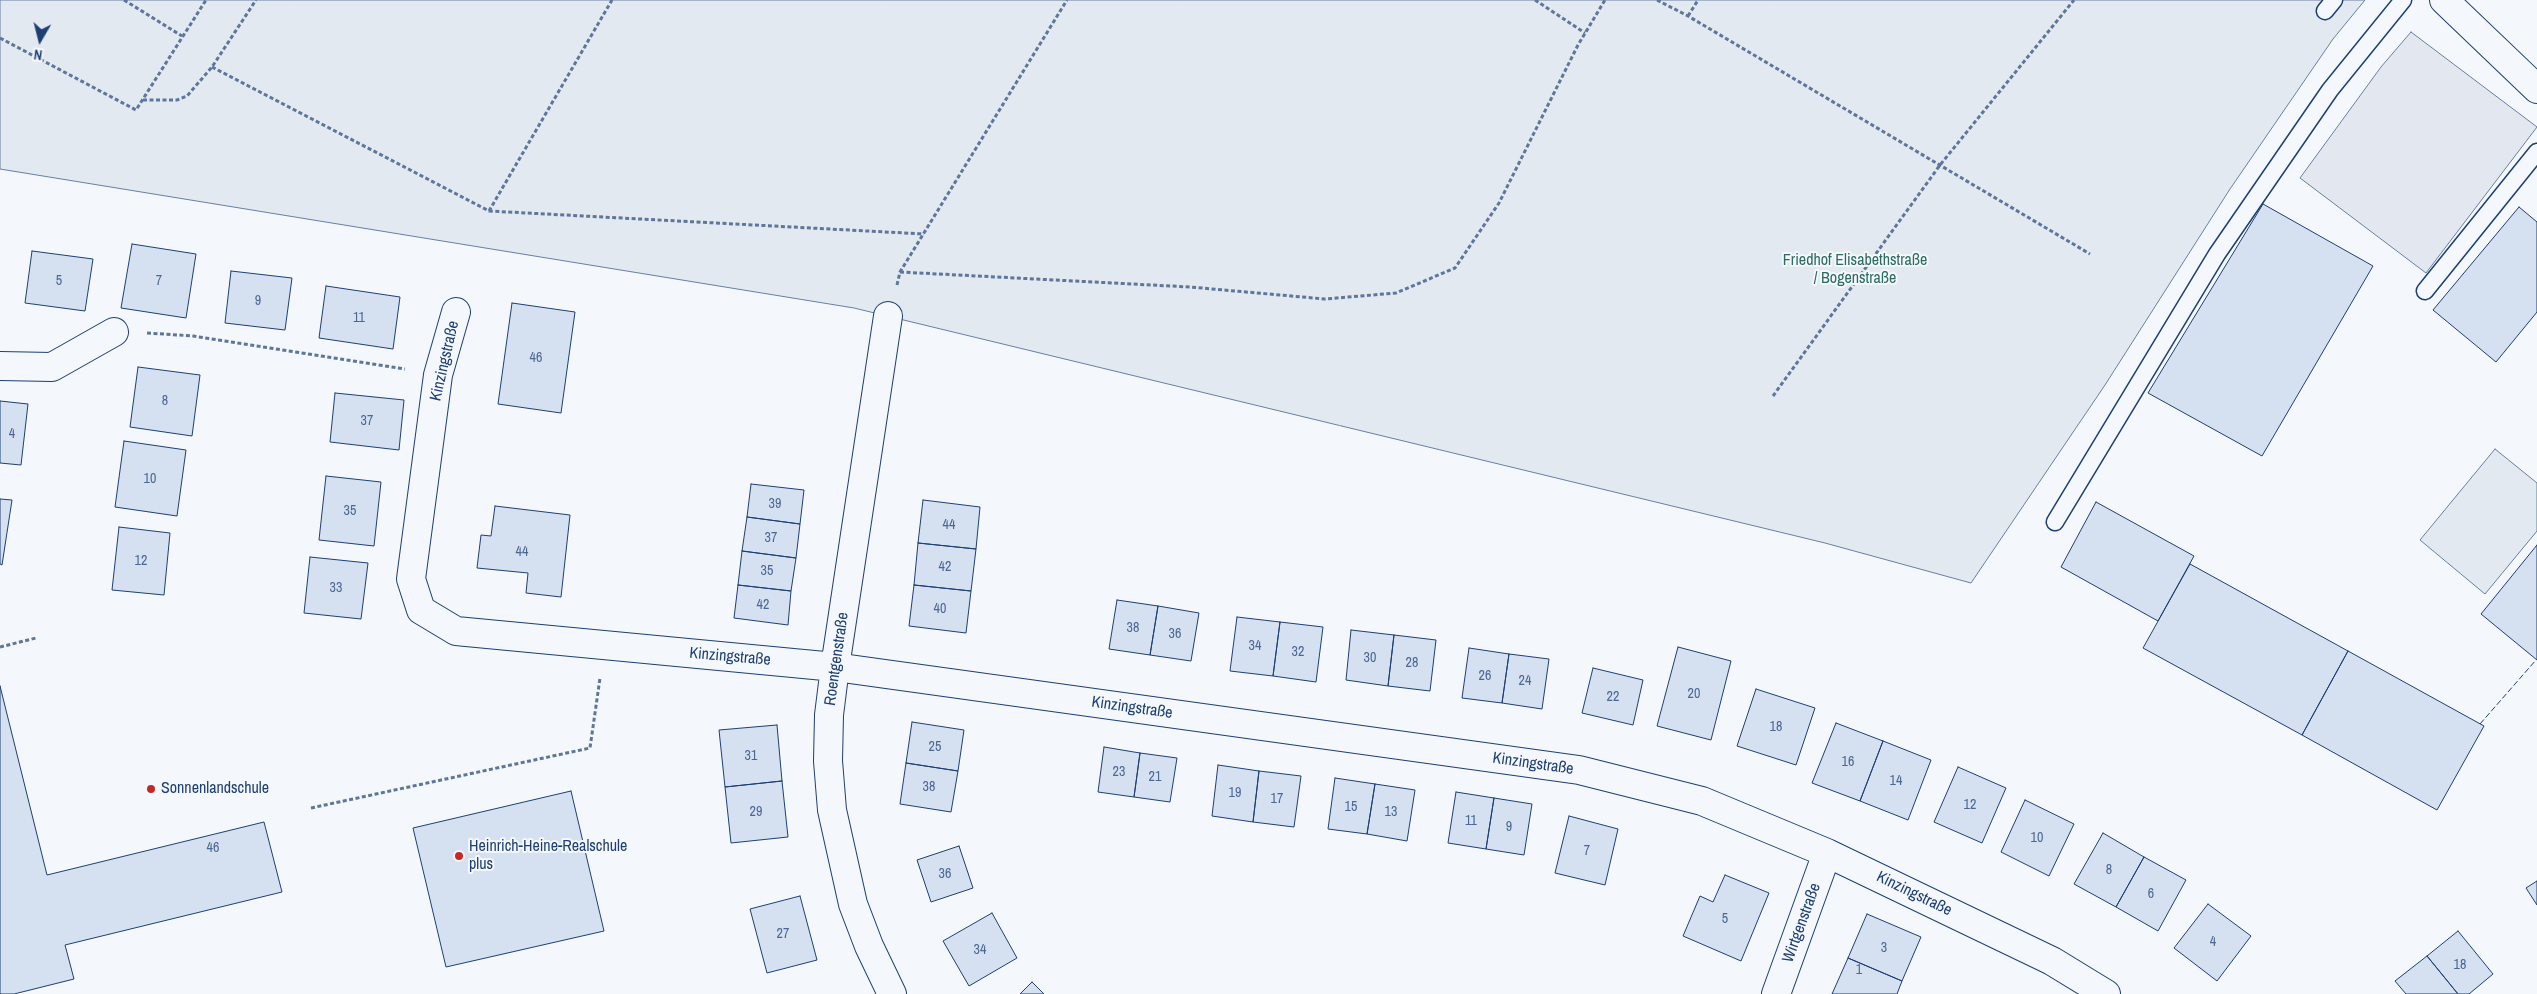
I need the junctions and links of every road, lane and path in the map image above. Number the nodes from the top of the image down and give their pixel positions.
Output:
1 (124, 0) edge
2 (206, 0) edge
3 (256, 0) edge
4 (612, 0) edge
5 (1067, 0) edge
6 (1535, 0) edge
7 (1605, 0) edge
8 (1657, 0) edge
9 (1698, 0) edge
10 (2074, 0) edge
11 (2403, 0) edge
12 (2444, 0) edge
13 (1688, 16) junction
14 (1585, 33) junction
15 (182, 36) junction
16 (0, 38) edge
17 (212, 68) junction
18 (2537, 90) edge
19 (142, 100) junction
20 (2537, 152) edge
21 (1940, 165) junction
22 (489, 211) junction
23 (924, 234) junction
24 (2090, 254) dead end
25 (2425, 291) dead end
26 (456, 312) dead end
27 (888, 316) dead end
28 (114, 332) joint
29 (0, 366) edge
30 (438, 375) junction
31 (1774, 396) dead end
32 (2055, 522) dead end
33 (36, 638) dead end
34 (605, 645) junction
35 (0, 647) edge
36 (835, 667) junction
37 (311, 808) dead end
38 (1827, 853) junction
39 (892, 994) edge
40 (1776, 994) edge
41 (2106, 994) edge

1 - 15 path
2 - 15 path
3 - 17 path
4 - 22 path
5 - 23 path
6 - 14 path
7 - 14 path
8 - 13 path
9 - 13 path
10 - 21 path
11 - 32 lane
12 - 18 street
13 - 21 path
14 - 23 path
15 - 19 path
16 - 19 path
17 - 19 path
17 - 22 path
20 - 25 lane
21 - 24 path
21 - 31 path
22 - 23 path
26 - 30 street, Kinzingstraße
27 - 36 street, Roentgenstraße
28 - 29 street
28 - 30 path
30 - 34 street, Kinzingstraße
33 - 35 path
34 - 36 street, Kinzingstraße
34 - 37 path
36 - 38 street, Kinzingstraße
36 - 39 street, Roentgenstraße
38 - 40 street, Wirtgenstraße
38 - 41 street, Kinzingstraße

